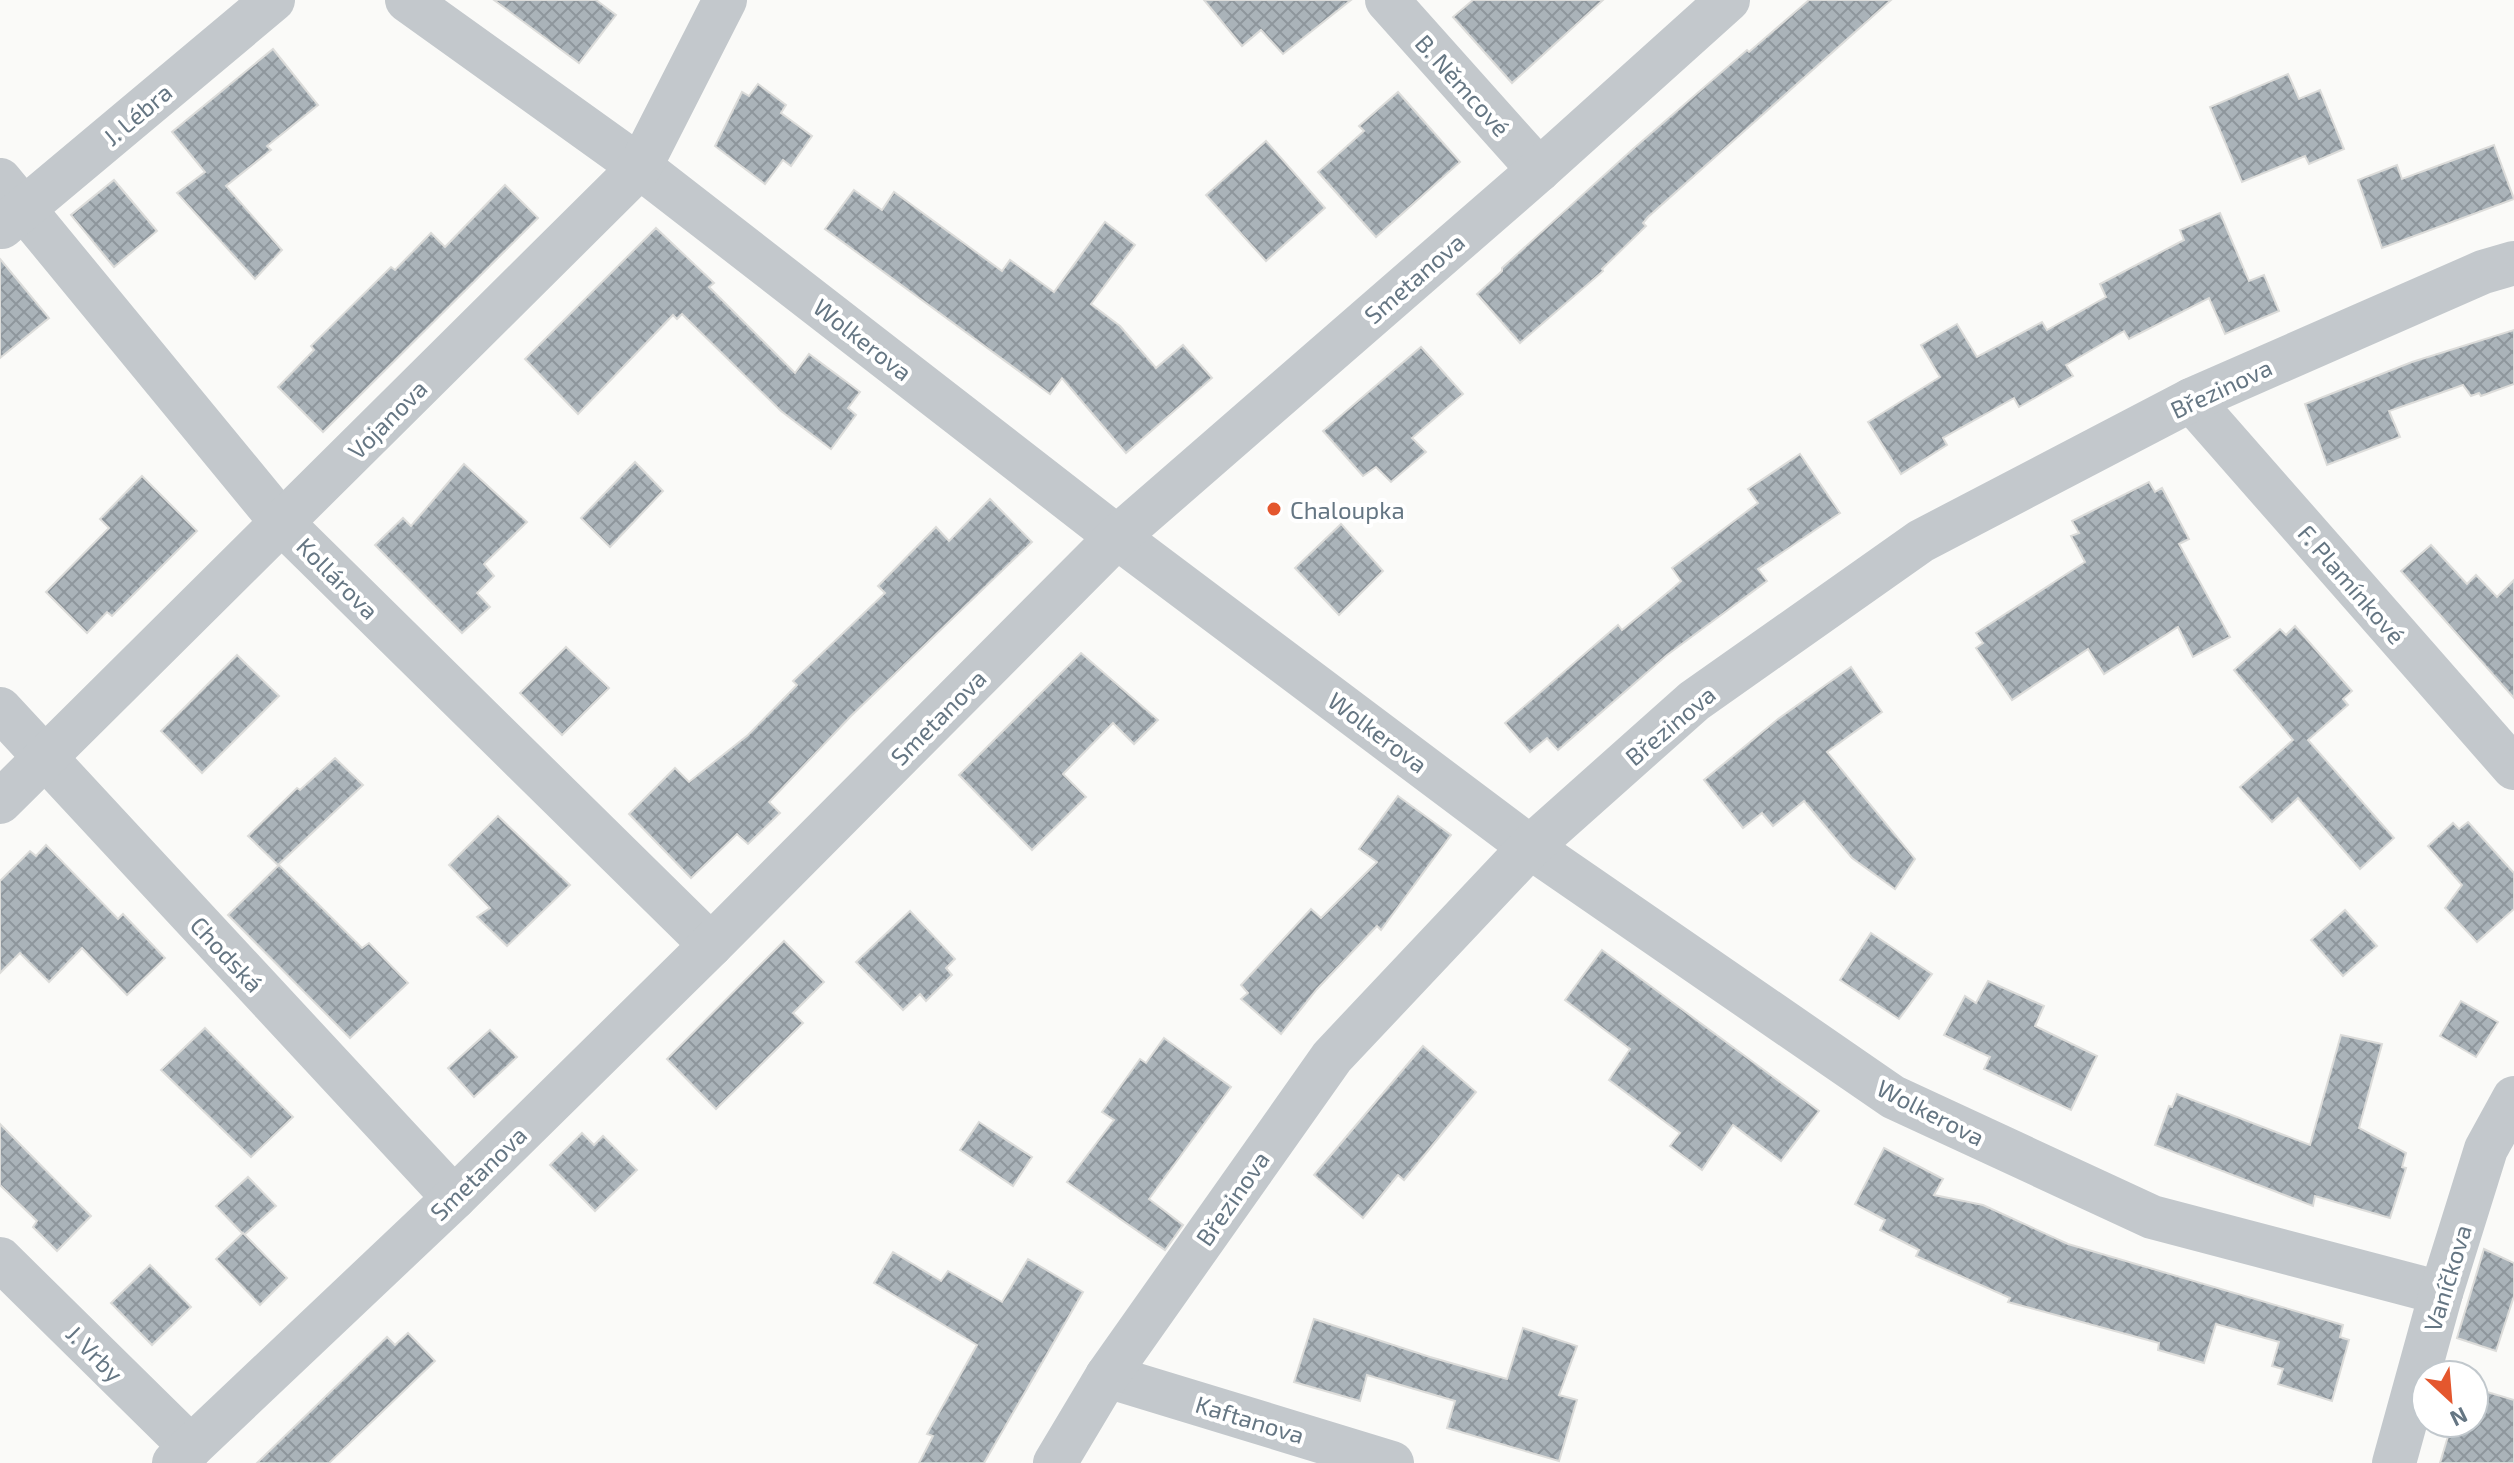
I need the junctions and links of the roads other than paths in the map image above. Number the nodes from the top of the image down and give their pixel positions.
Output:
1 (273, 0) edge
2 (407, 0) edge
3 (725, 0) edge
4 (1387, 0) edge
5 (1728, 0) edge
6 (640, 167) junction
7 (1539, 170) junction
8 (8, 206) edge
9 (2514, 263) edge
10 (2191, 400) junction
11 (283, 524) junction
12 (1117, 537) junction
13 (0, 709) edge
14 (45, 758) junction
15 (2514, 768) edge
16 (0, 802) edge
17 (1530, 847) junction
18 (711, 945) junction
19 (2514, 1098) edge
20 (454, 1198) junction
21 (0, 1259) edge
22 (2441, 1293) junction
23 (1107, 1376) junction
24 (183, 1455) edge
25 (1055, 1463) edge
26 (1392, 1463) edge
27 (2394, 1463) edge

1 - 8 street, J. Lébra
2 - 6 street, Wolkerova
3 - 6 street, Vojanova
4 - 7 street, B. Němcové
5 - 7 street, Smetanova
6 - 11 street, Vojanova
6 - 12 street, Wolkerova
7 - 12 street, Smetanova
8 - 11 street, Kollárova
9 - 10 street, Březinova
10 - 15 street, F. Plamínkové
10 - 17 street, Březinova
11 - 14 street, Vojanova
11 - 18 street, Kollárova
12 - 17 street, Wolkerova
12 - 18 street, Smetanova
13 - 14 street, Chodská
14 - 16 street, Vojanova
14 - 20 street, Chodská
17 - 22 street, Wolkerova
17 - 23 street, Březinova
18 - 20 street, Smetanova
19 - 22 street, Vaníčkova
20 - 24 street, Smetanova
21 - 24 street, J. Vrby
22 - 27 street, Vaníčkova
23 - 25 street, Březinova
23 - 26 street, Kaftanova

